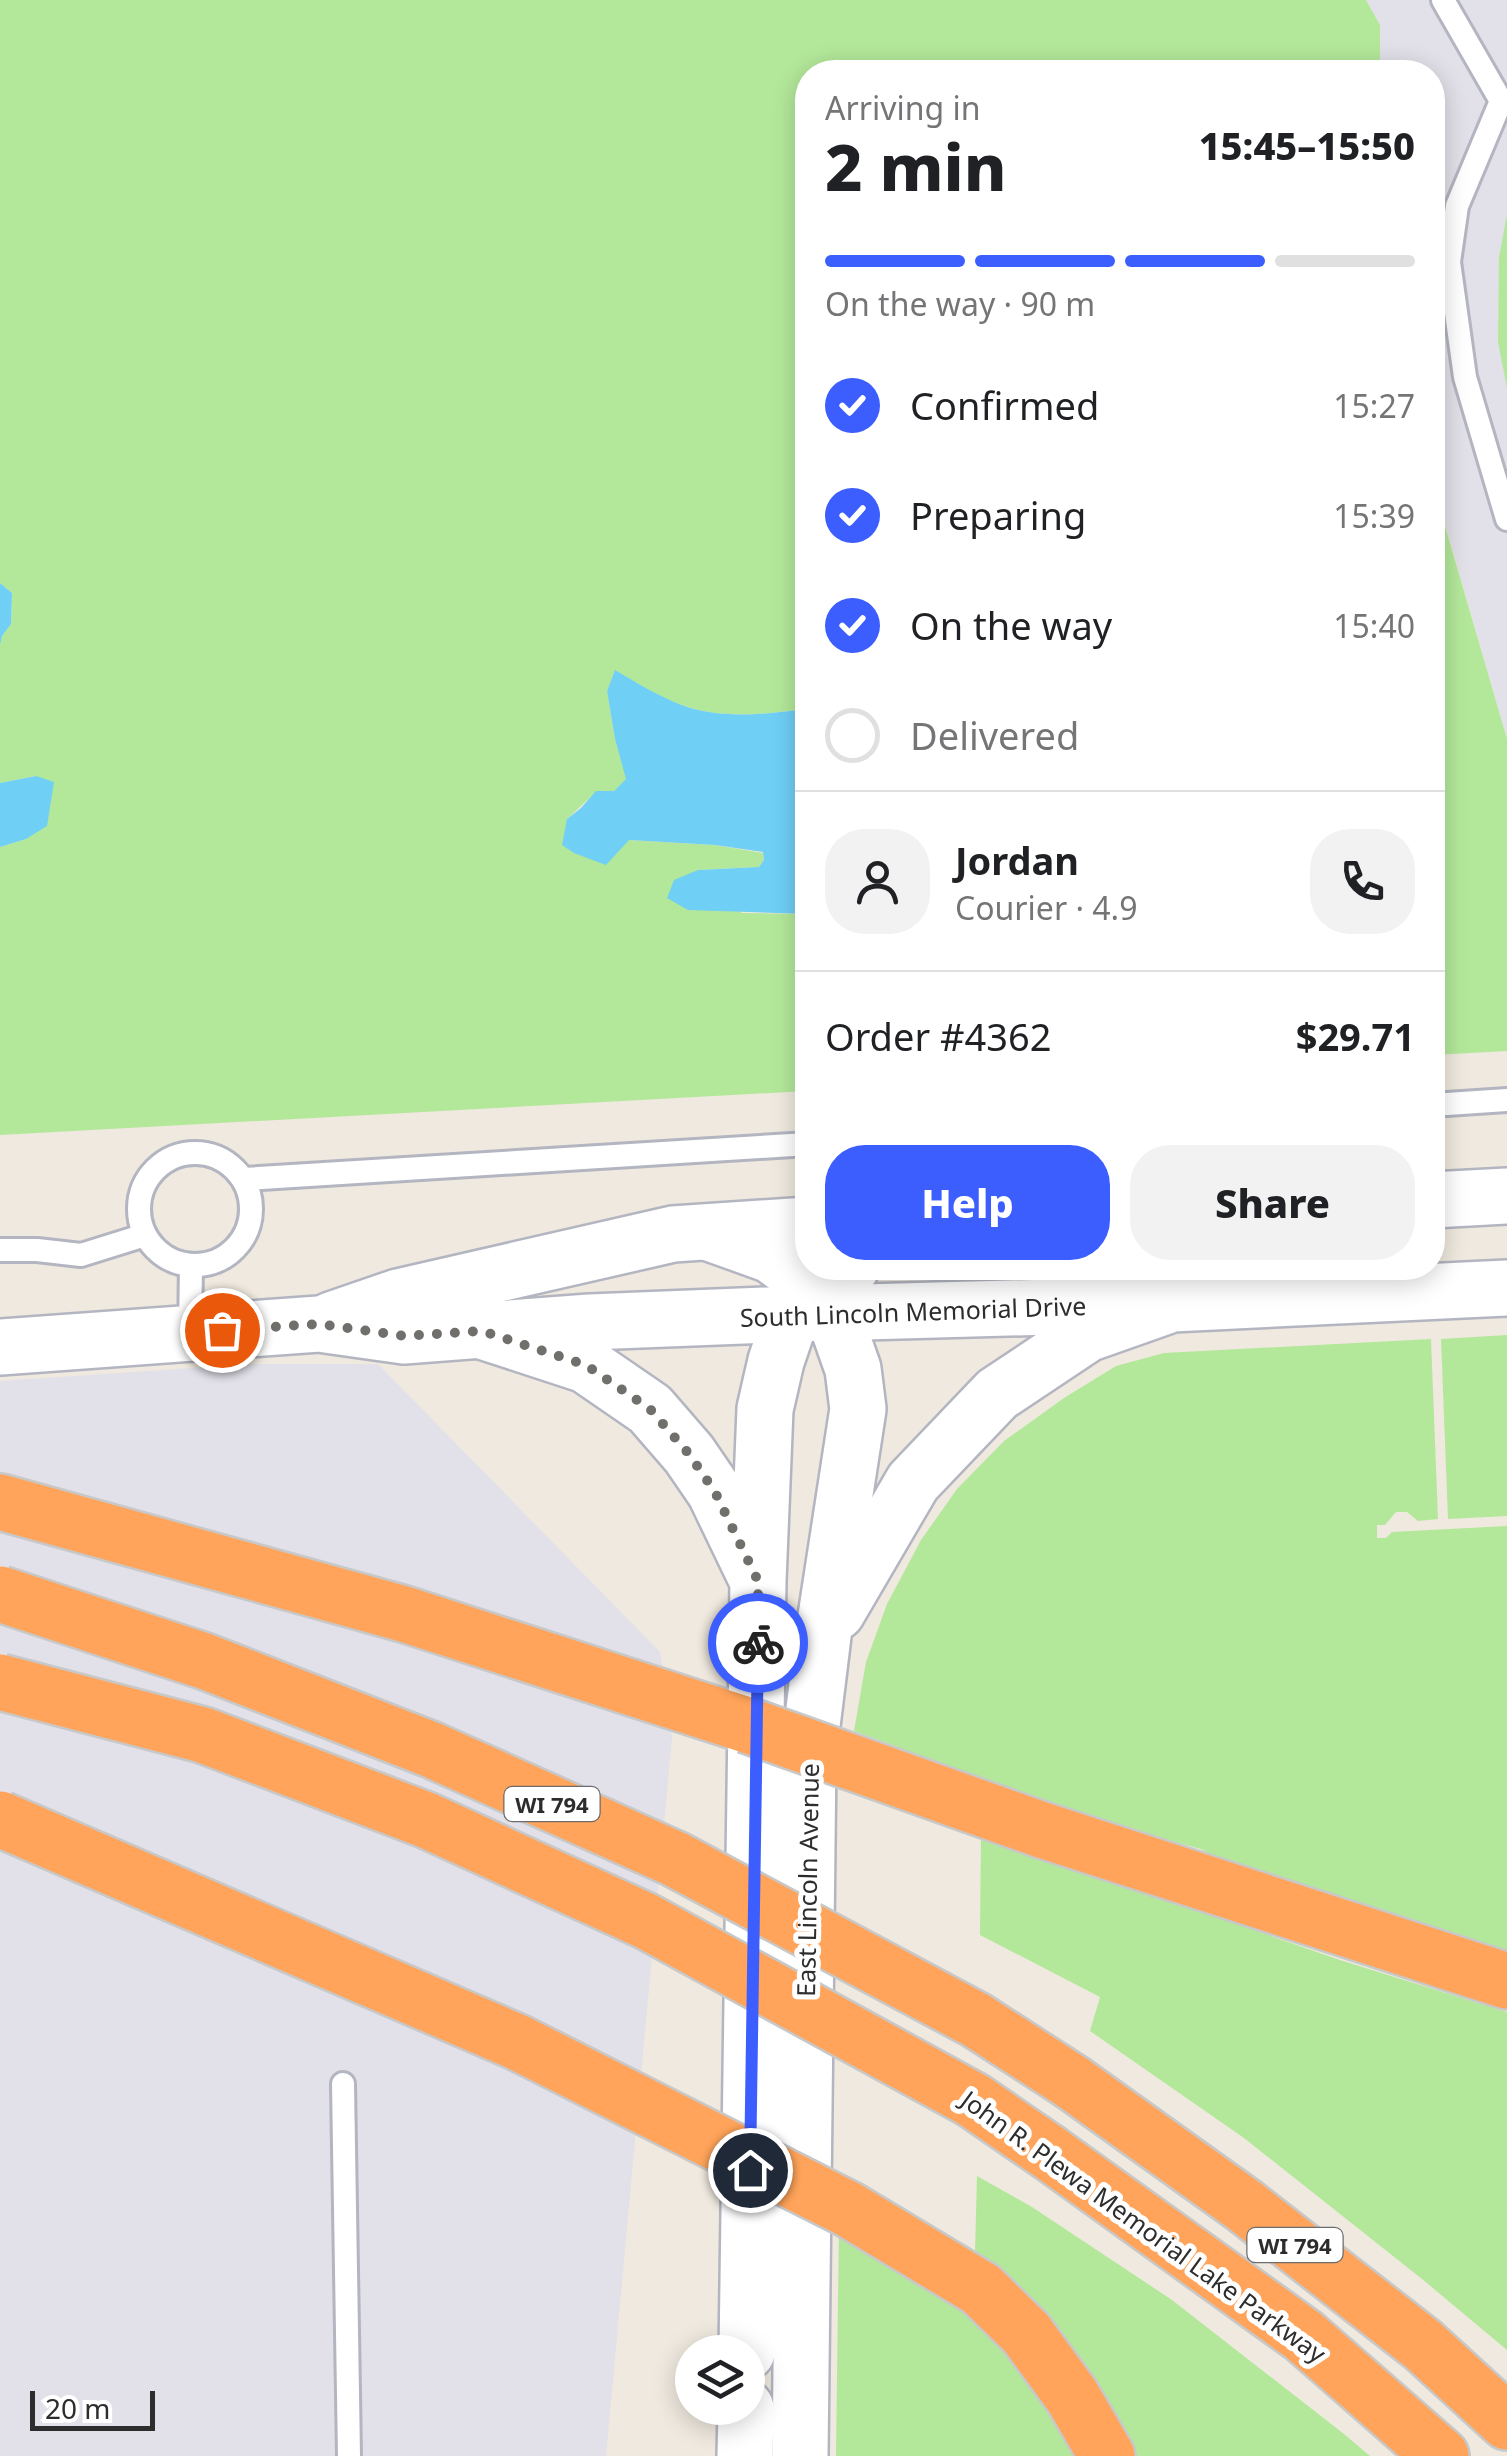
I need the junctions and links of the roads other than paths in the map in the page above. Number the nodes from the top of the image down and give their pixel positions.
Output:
1 (1444, 0) edge
2 (1504, 99) edge
3 (1507, 519) edge
4 (1507, 1100) edge
5 (1445, 1104) edge
6 (795, 1145) edge
7 (244, 1179) junction
8 (1507, 1196) edge
9 (1445, 1199) edge
10 (795, 1226) edge
11 (706, 1232) junction
12 (145, 1235) junction
13 (0, 1250) edge
14 (191, 1265) junction
15 (795, 1273) edge
16 (1507, 1288) edge
17 (823, 1295) edge
18 (1172, 1304) junction
19 (319, 1324) junction
20 (482, 1331) junction
21 (190, 1333) junction
22 (0, 1347) edge
23 (0, 1502) edge
24 (758, 1581) junction
25 (0, 1594) edge
26 (823, 1636) junction
27 (0, 1682) edge
28 (0, 1819) edge
29 (1507, 1981) edge
30 (343, 2084) dead end
31 (747, 2335) edge
32 (1507, 2422) edge
33 (746, 2425) edge
34 (348, 2456) edge
35 (745, 2456) edge
36 (800, 2456) edge
37 (1107, 2456) edge
38 (1441, 2456) edge

1 - 2 lane
2 - 3 lane
4 - 5 lane
6 - 7 lane
7 - 12 lane
7 - 14 lane
8 - 9 main road
10 - 11 main road, South Lincoln Memorial Drive
11 - 15 main road
11 - 19 main road, South Lincoln Memorial Drive
12 - 13 lane
12 - 14 lane
14 - 21 lane
16 - 18 main road, South Lincoln Memorial Drive
17 - 18 main road, South Lincoln Memorial Drive
17 - 20 main road, South Lincoln Memorial Drive
17 - 24 main road, East Lincoln Avenue
17 - 26 main road, East Lincoln Avenue
18 - 26 main road
19 - 20 main road, South Lincoln Memorial Drive
19 - 21 main road, South Lincoln Memorial Drive
20 - 24 main road
21 - 22 main road, South Lincoln Memorial Drive
23 - 29 highway, bridge
24 - 31 main road, East Lincoln Avenue
25 - 32 highway, WI 794, bridge
26 - 36 main road, East Lincoln Avenue
27 - 38 highway, John R. Plewa Memorial Lake Parkway / WI 794, bridge
28 - 37 highway, bridge
30 - 34 lane
33 - 35 main road

